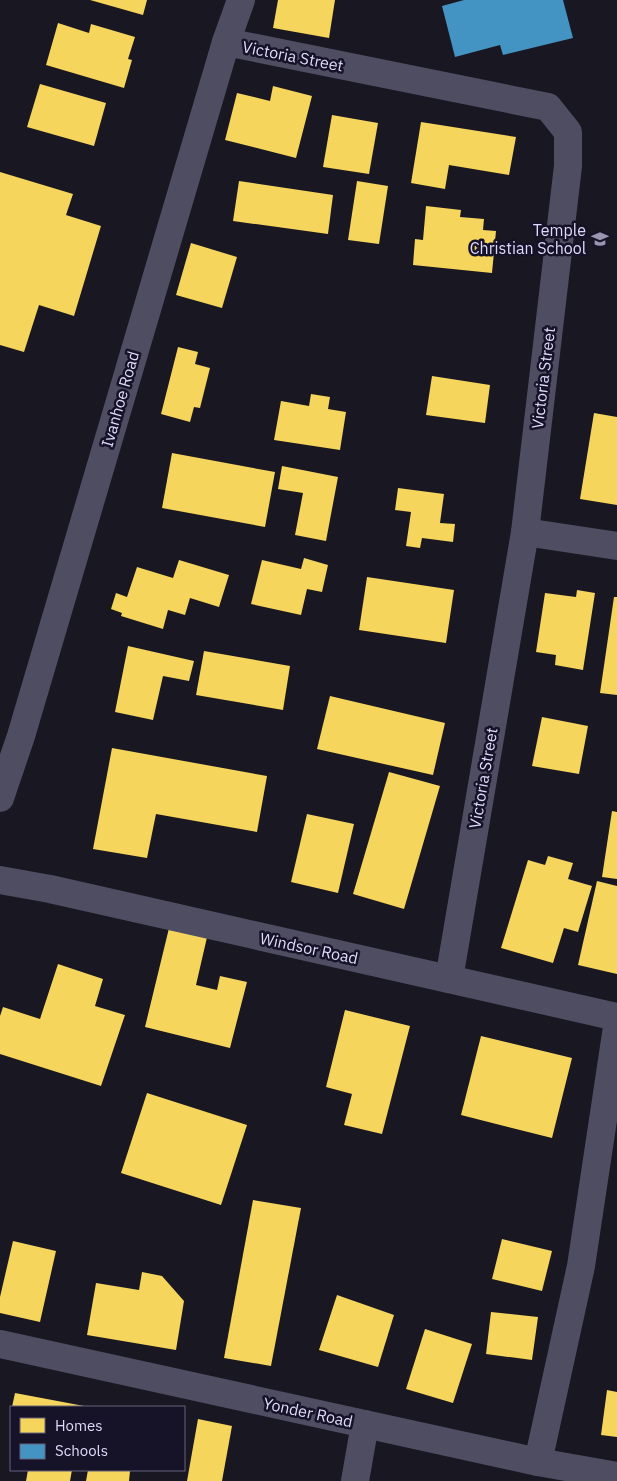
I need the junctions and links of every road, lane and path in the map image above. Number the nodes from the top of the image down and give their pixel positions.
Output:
1 (241, 0) edge
2 (226, 42) junction
3 (524, 532) junction
4 (617, 546) edge
5 (4, 771) edge
6 (0, 798) edge
7 (0, 880) edge
8 (449, 979) junction
9 (617, 1018) edge
10 (617, 1028) edge
11 (0, 1344) edge
12 (365, 1424) junction
13 (538, 1462) junction
14 (617, 1476) edge
15 (355, 1481) edge

1 - 2 street, Ivanhoe Road
2 - 3 street, Victoria Street
2 - 5 street, Ivanhoe Road
3 - 4 street
3 - 8 street, Victoria Street
5 - 6 street, Ivanhoe Road
7 - 8 street, Windsor Road
8 - 9 street, Windsor Road
10 - 13 street
11 - 12 street, Yonder Road
12 - 13 street, Yonder Road
12 - 15 street
13 - 14 street, Yonder Road

